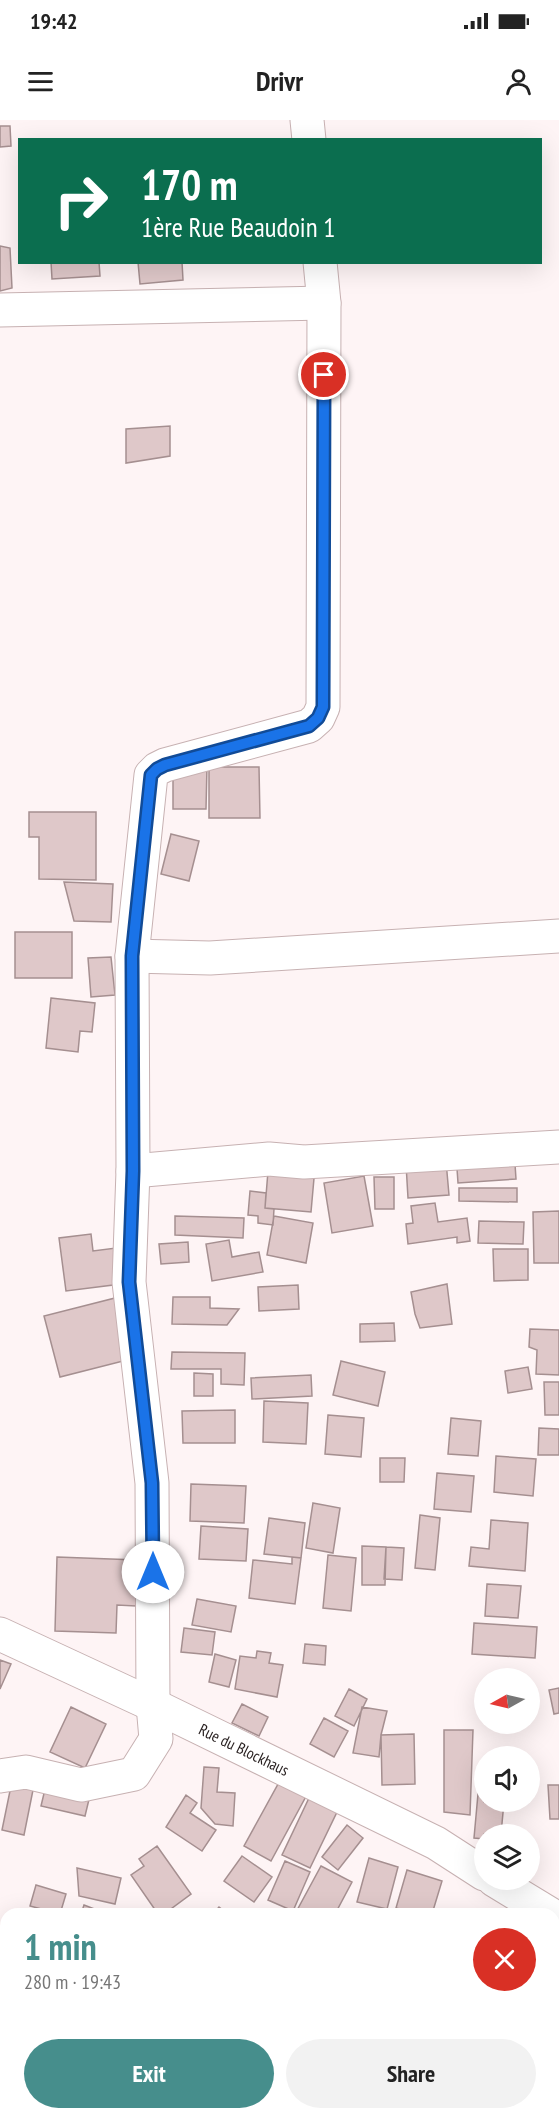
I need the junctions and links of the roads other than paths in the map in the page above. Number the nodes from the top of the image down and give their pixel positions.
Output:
1 (307, 120) edge
2 (309, 138) edge
3 (320, 264) edge
4 (324, 303) junction
5 (0, 310) edge
6 (559, 936) edge
7 (132, 956) junction
8 (559, 1147) edge
9 (133, 1171) junction
10 (0, 1634) edge
11 (153, 1705) junction
12 (0, 1776) edge
13 (474, 1868) edge
14 (510, 1890) edge
15 (540, 1908) edge

1 - 2 street
3 - 4 street
4 - 5 street
4 - 7 street
6 - 7 street
7 - 9 street
8 - 9 street
9 - 11 street
10 - 11 street, Rue du Blockhaus
11 - 12 street
11 - 13 street, Rue du Blockhaus
14 - 15 street

